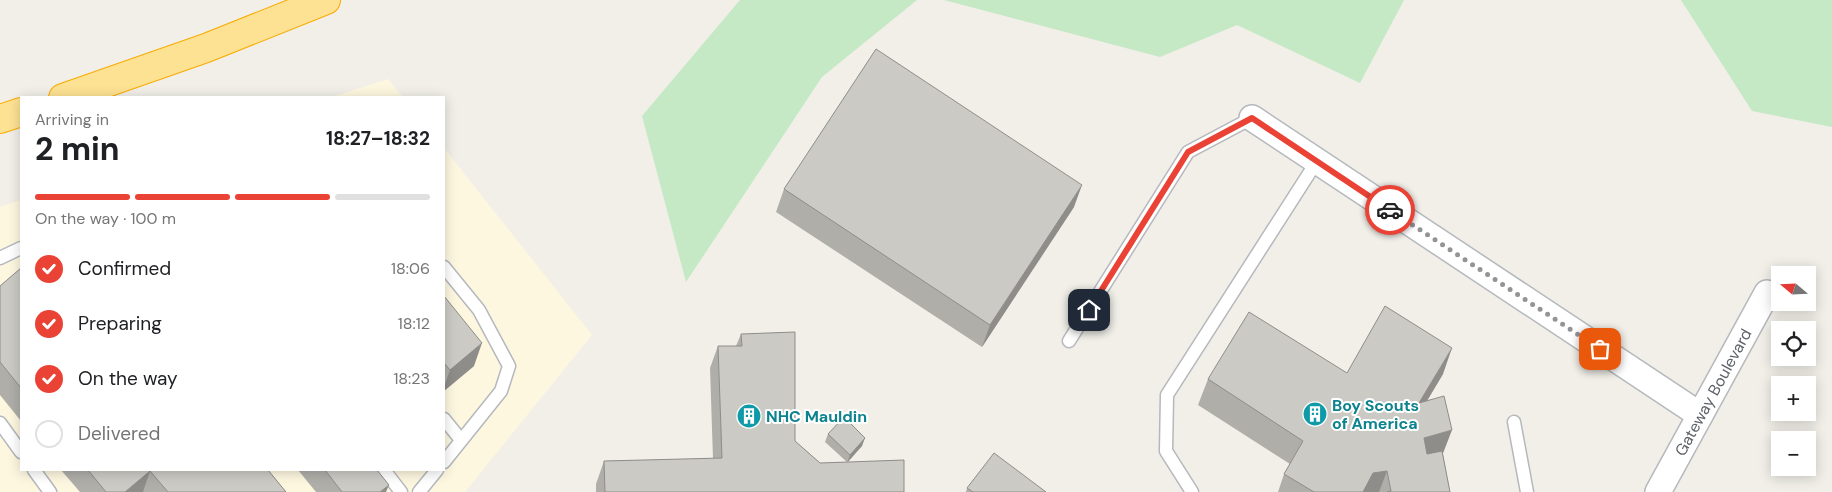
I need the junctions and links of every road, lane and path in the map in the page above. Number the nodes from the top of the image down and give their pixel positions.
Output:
1 (326, 0) edge
2 (69, 96) edge
3 (20, 112) edge
4 (1252, 118) joint
5 (0, 119) edge
6 (1317, 161) junction
7 (20, 248) edge
8 (0, 258) edge
9 (445, 268) edge
10 (1767, 293) dead end
11 (1069, 341) dead end
12 (1700, 415) junction
13 (445, 420) edge
14 (1514, 422) dead end
15 (0, 423) edge
16 (461, 440) junction
17 (20, 451) edge
18 (445, 461) edge
19 (35, 471) edge
20 (385, 471) edge
21 (436, 471) edge
22 (50, 492) edge
23 (401, 492) edge
24 (419, 492) edge
25 (1192, 492) edge
26 (1527, 492) edge
27 (1658, 492) edge

1 - 2 highway
3 - 5 highway
4 - 6 street
4 - 11 lane
6 - 12 street
6 - 25 lane
7 - 8 lane
9 - 16 lane
10 - 12 street, Gateway Boulevard
12 - 27 street, Gateway Boulevard
13 - 16 lane
14 - 26 lane
15 - 17 lane
16 - 18 lane
19 - 22 lane
20 - 23 lane
21 - 24 lane

